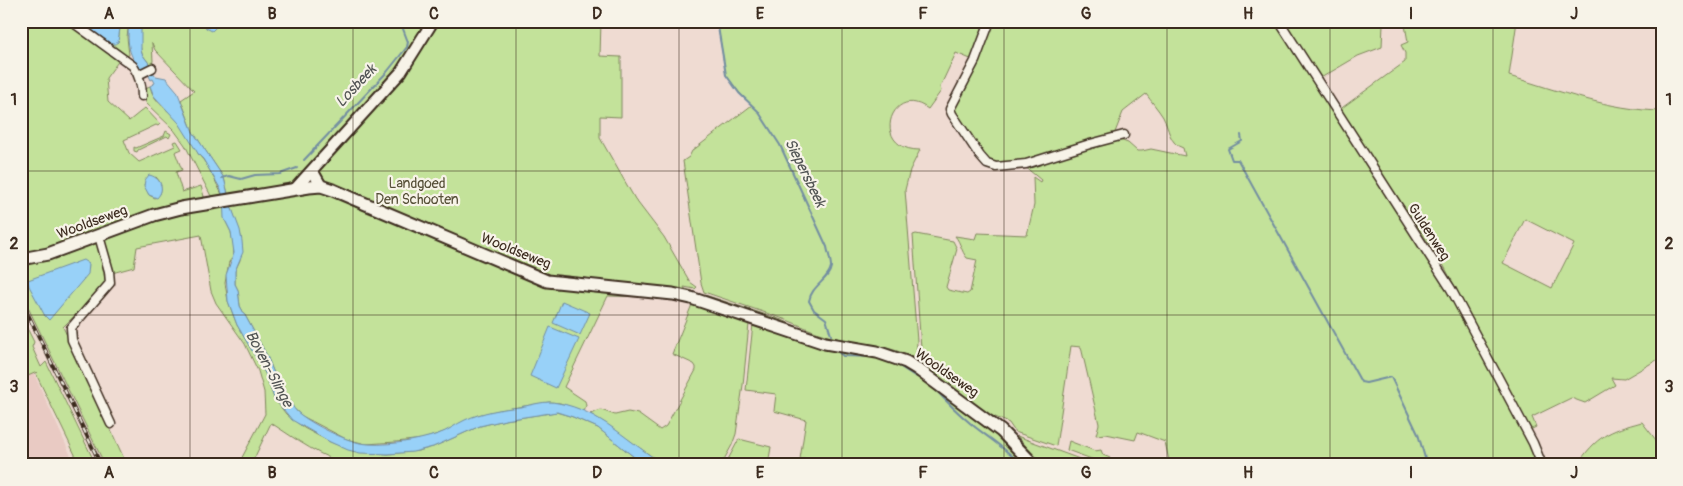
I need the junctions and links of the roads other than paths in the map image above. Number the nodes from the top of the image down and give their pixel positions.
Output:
1 (71, 21) edge
2 (433, 21) edge
3 (990, 21) edge
4 (1279, 21) edge
5 (152, 68) dead end
6 (141, 74) junction
7 (142, 96) dead end
8 (1124, 135) dead end
9 (312, 170) junction
10 (321, 186) junction
11 (295, 188) junction
12 (99, 236) junction
13 (21, 259) edge
14 (111, 424) dead end
15 (1034, 465) edge
16 (1542, 465) edge

1 - 6 street
2 - 9 street
3 - 8 street
4 - 16 street, Guldenweg
5 - 6 street
6 - 7 street
9 - 10 street
9 - 11 street
10 - 11 main road, Wooldseweg
10 - 15 main road, Wooldseweg
11 - 12 main road, Wooldseweg
12 - 13 main road, Wooldseweg
12 - 14 street

